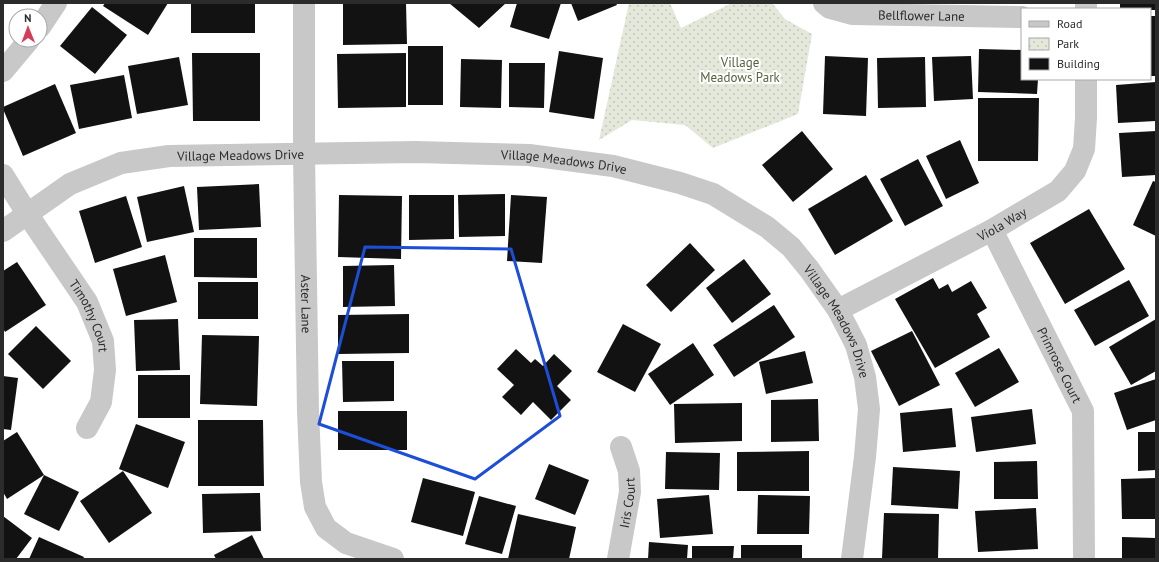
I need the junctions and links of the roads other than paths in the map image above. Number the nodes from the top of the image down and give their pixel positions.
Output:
1 (56, 3) edge
2 (304, 3) edge
3 (824, 3) edge
4 (48, 15) edge
5 (1021, 17) edge
6 (22, 48) edge
7 (3, 71) edge
8 (1086, 80) edge
9 (304, 154) junction
10 (3, 175) edge
11 (28, 215) junction
12 (992, 230) junction
13 (3, 231) edge
14 (838, 310) junction
15 (87, 428) dead end
16 (621, 447) dead end
17 (393, 559) edge
18 (618, 559) edge
19 (852, 559) edge
20 (1084, 559) edge

1 - 4 street
2 - 9 street, Aster Lane
3 - 5 street, Bellflower Lane
6 - 7 street
8 - 12 street, Viola Way
9 - 11 street, Village Meadows Drive
9 - 14 street, Village Meadows Drive
9 - 17 street, Aster Lane
10 - 11 street
11 - 13 street, Village Meadows Drive
11 - 15 street, Timothy Court
12 - 14 street, Viola Way
12 - 20 street, Primrose Court
14 - 19 street, Village Meadows Drive
16 - 18 street, Iris Court

